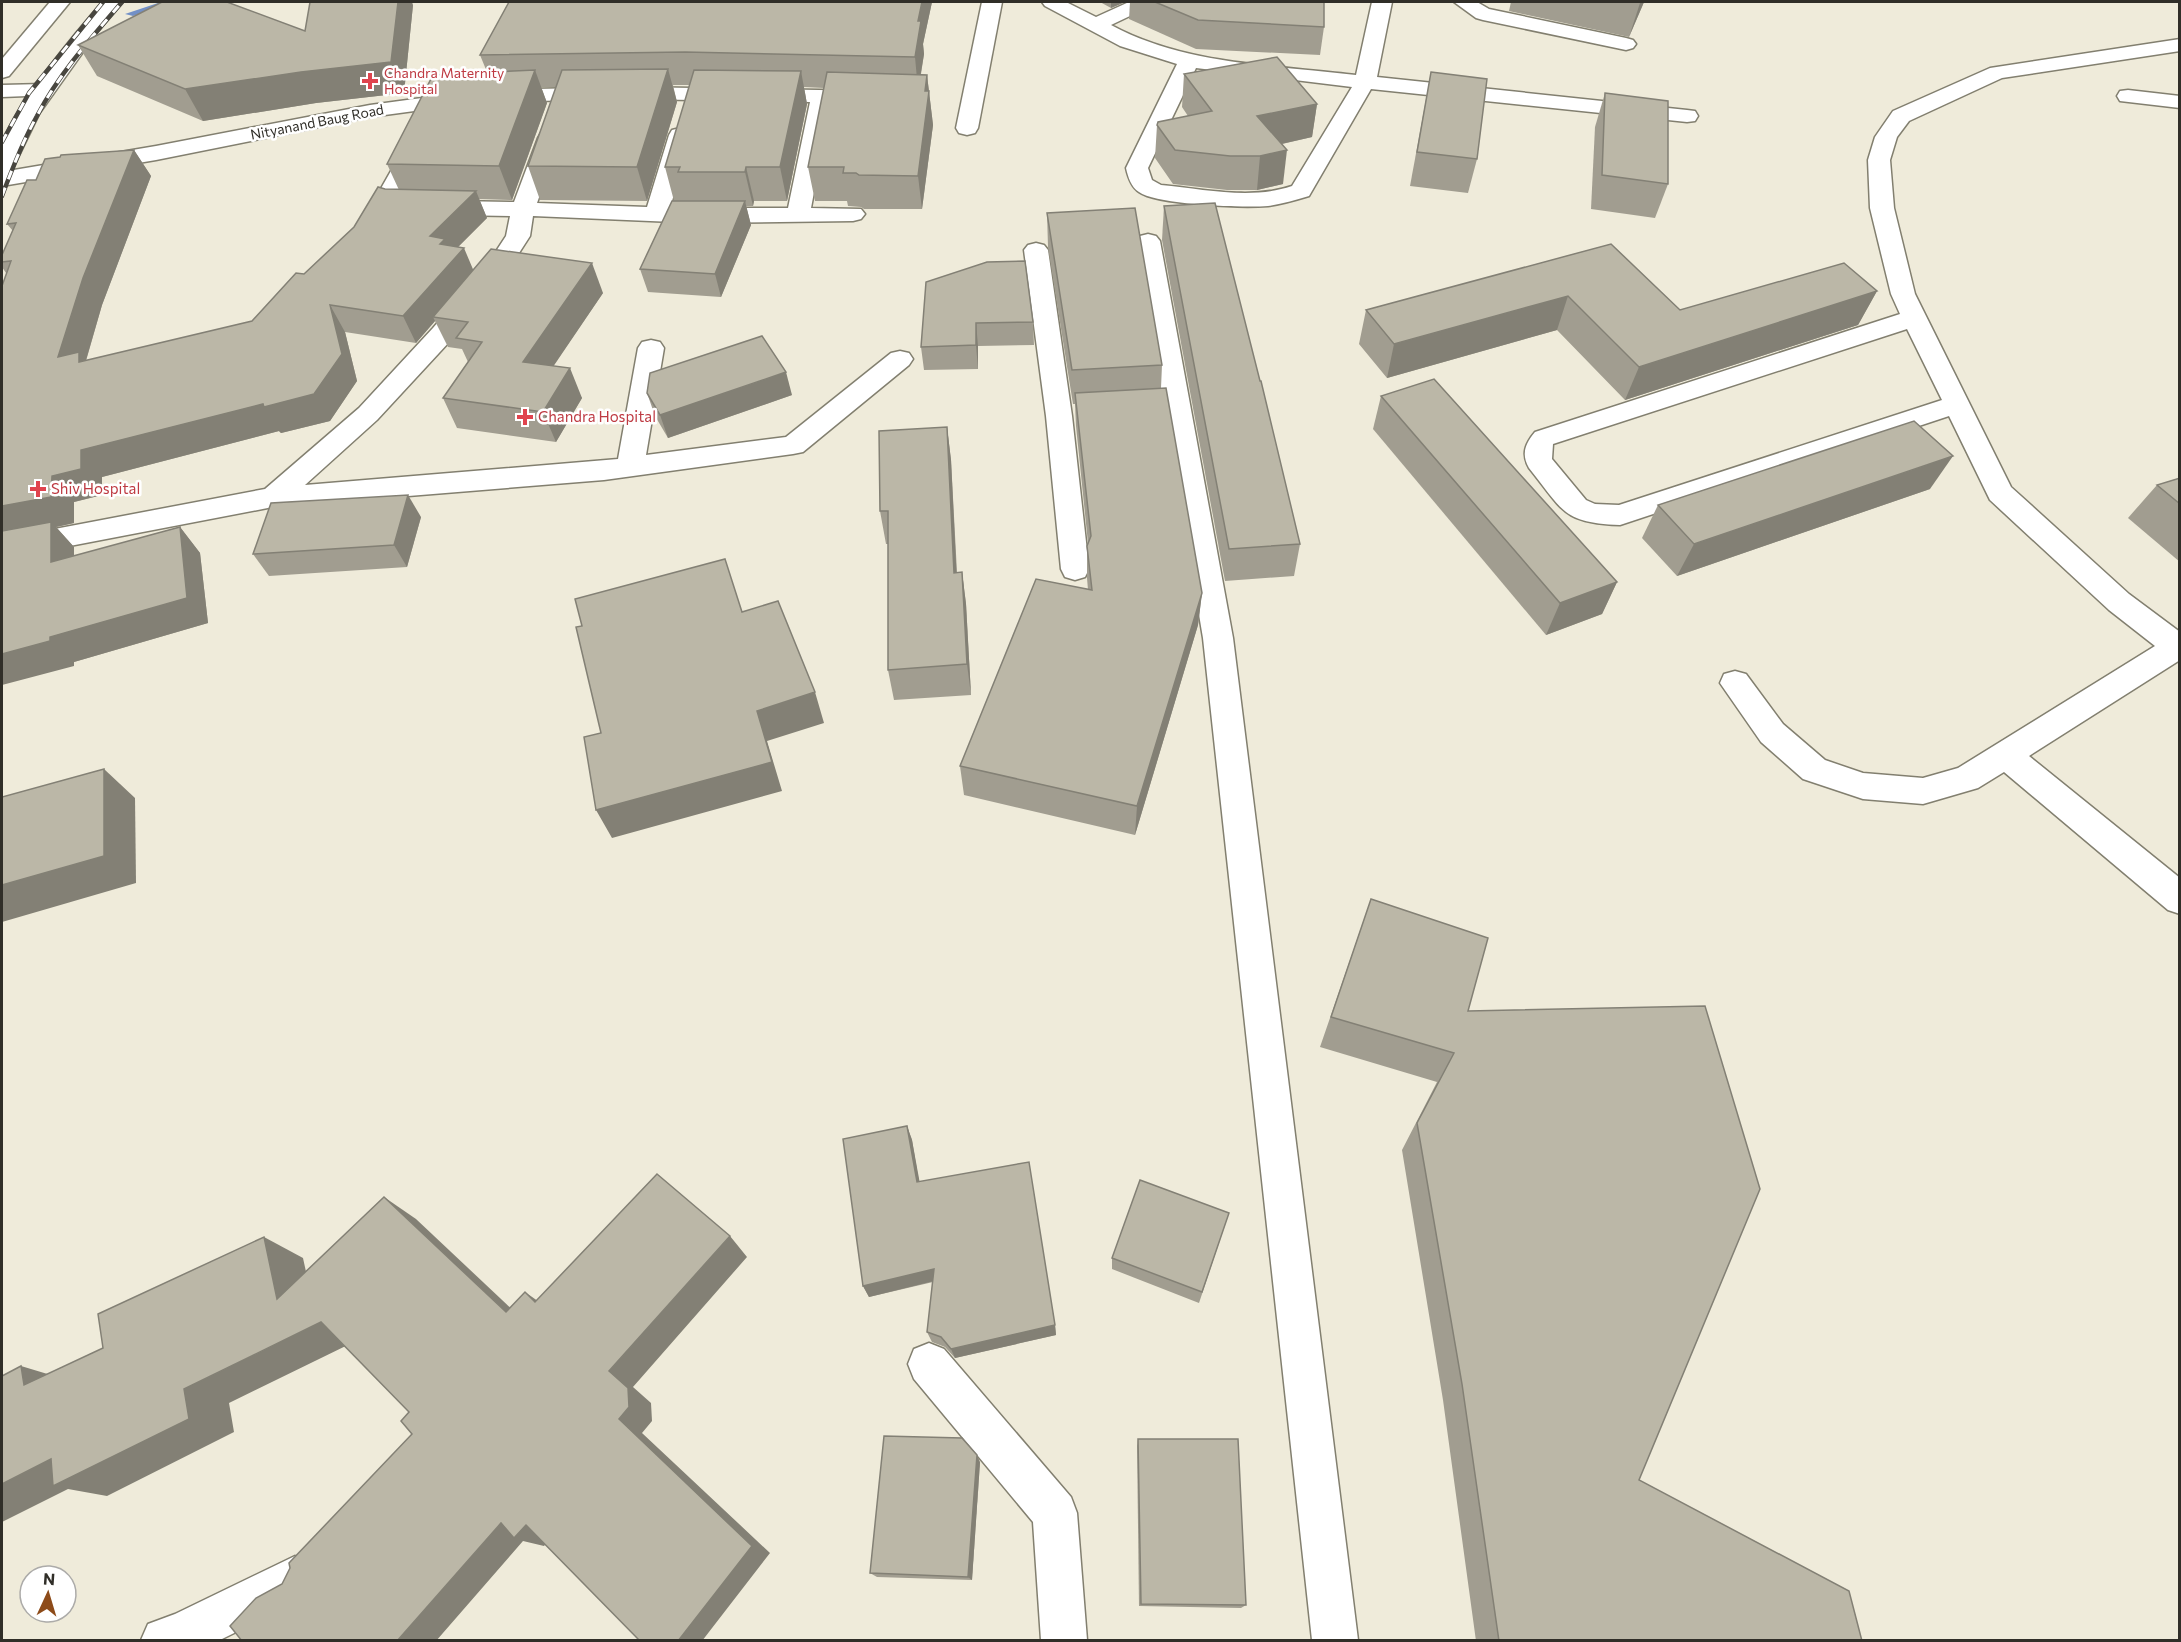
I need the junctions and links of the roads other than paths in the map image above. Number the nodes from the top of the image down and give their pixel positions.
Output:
1 (60, 2) edge
2 (113, 2) edge
3 (992, 2) edge
4 (1052, 2) edge
5 (1144, 2) edge
6 (1382, 2) edge
7 (1464, 2) edge
8 (1095, 25) junction
9 (1626, 44) dead end
10 (2180, 45) edge
11 (1189, 61) junction
12 (2, 72) edge
13 (1365, 82) junction
14 (44, 90) junction
15 (2, 91) edge
16 (693, 93) junction
17 (563, 94) junction
18 (822, 95) junction
19 (2128, 96) dead end
20 (893, 97) edge
21 (438, 102) junction
22 (2180, 102) edge
23 (1687, 116) dead end
24 (967, 128) dead end
25 (2, 169) edge
26 (2, 179) edge
27 (523, 209) junction
28 (657, 214) junction
29 (853, 214) dead end
30 (798, 216) junction
31 (1148, 241) dead end
32 (1036, 250) dead end
33 (1916, 318) junction
34 (651, 348) dead end
35 (900, 359) dead end
36 (1958, 404) junction
37 (630, 467) junction
38 (273, 497) junction
39 (2, 549) edge
40 (1074, 569) dead end
41 (2178, 648) edge
42 (1735, 682) dead end
43 (2005, 755) junction
44 (2180, 898) edge
45 (929, 1364) dead end
46 (307, 1573) edge
47 (164, 1641) edge
48 (1065, 1641) edge
49 (1335, 1641) edge

1 - 12 street
2 - 14 street
3 - 24 street
4 - 8 street
5 - 8 street
6 - 13 street
7 - 9 street
8 - 11 street
10 - 33 street
11 - 13 street
11 - 13 street
13 - 23 street
14 - 15 street
14 - 25 street
16 - 17 street, Nityanand Baug Road
16 - 18 street, Nityanand Baug Road
16 - 28 street
17 - 21 street, Nityanand Baug Road
17 - 27 street
18 - 20 street, Nityanand Baug Road
18 - 30 street
19 - 22 street
21 - 26 street, Nityanand Baug Road
21 - 27 street
27 - 28 street
27 - 38 street
28 - 30 street
29 - 30 street
31 - 49 street
32 - 40 street
33 - 36 street
33 - 36 street
34 - 37 street
35 - 37 street
36 - 41 street
37 - 38 street
38 - 39 street
41 - 43 street
42 - 43 street
43 - 44 street
45 - 48 street
46 - 47 street

